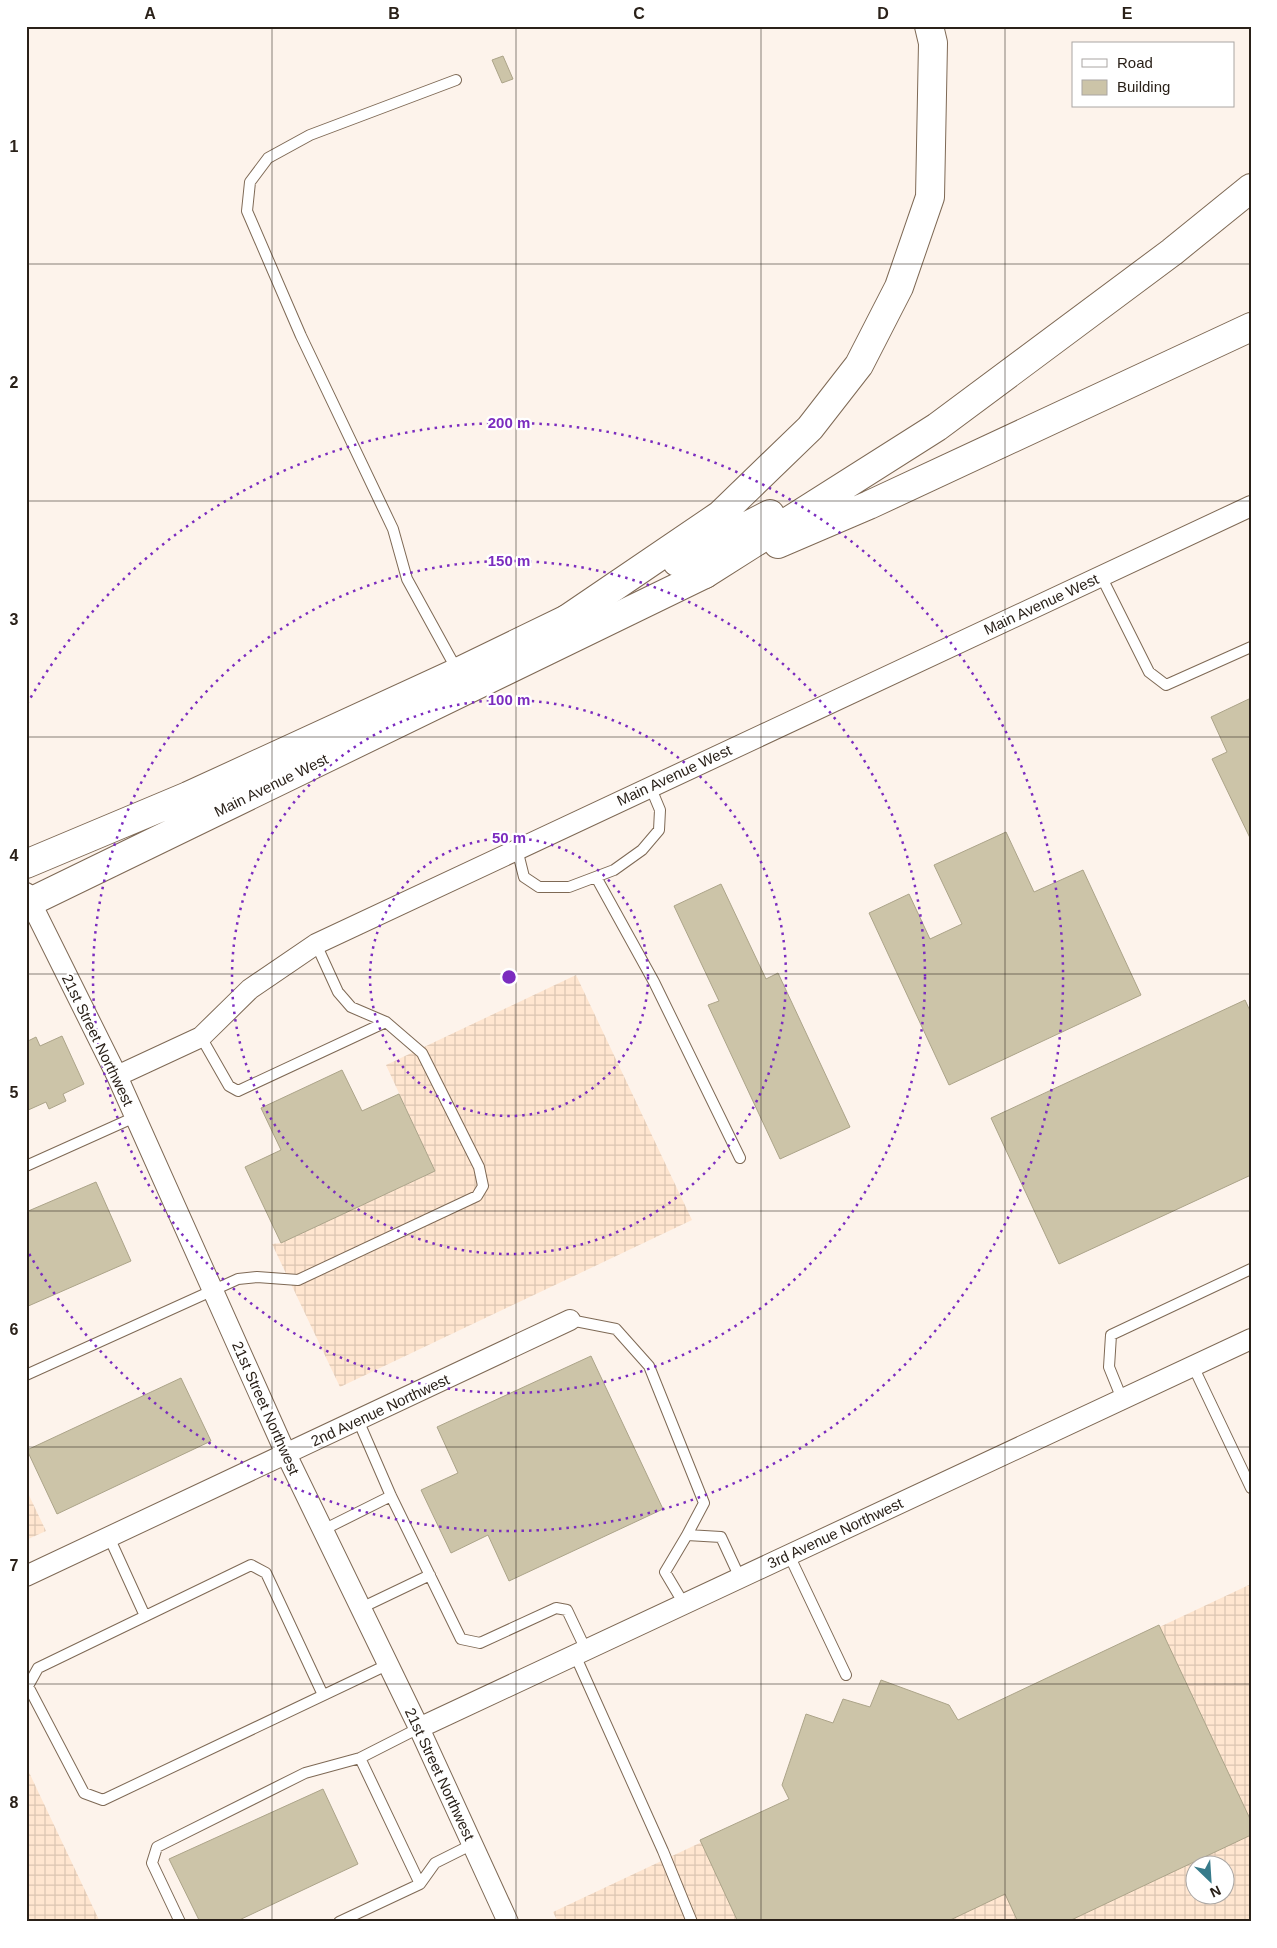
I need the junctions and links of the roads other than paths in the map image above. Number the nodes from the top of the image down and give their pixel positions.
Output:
1 (928, 26) edge
2 (456, 80) dead end
3 (1251, 188) edge
4 (1251, 327) edge
5 (938, 427) junction
6 (1251, 506) edge
7 (705, 574) junction
8 (1101, 576) junction
9 (567, 619) junction
10 (1251, 647) edge
11 (458, 672) junction
12 (650, 786) junction
13 (517, 849) junction
14 (26, 864) edge
15 (596, 877) junction
16 (28, 900) edge
17 (316, 944) junction
18 (386, 1022) junction
19 (201, 1037) junction
20 (117, 1076) junction
21 (135, 1117) junction
22 (740, 1158) dead end
23 (26, 1166) edge
24 (1251, 1269) edge
25 (212, 1289) junction
26 (570, 1320) joint
27 (1251, 1339) edge
28 (1193, 1366) junction
29 (26, 1375) edge
30 (1122, 1399) junction
31 (358, 1420) junction
32 (286, 1454) junction
33 (1251, 1488) edge
34 (392, 1496) junction
35 (323, 1530) junction
36 (687, 1535) junction
37 (109, 1537) junction
38 (789, 1555) junction
39 (430, 1575) junction
40 (26, 1576) edge
41 (740, 1578) junction
42 (684, 1604) junction
43 (361, 1608) junction
44 (145, 1616) junction
45 (581, 1652) junction
46 (388, 1664) junction
47 (846, 1675) dead end
48 (324, 1695) junction
49 (419, 1728) junction
50 (360, 1758) junction
51 (473, 1844) junction
52 (420, 1884) junction
53 (180, 1922) edge
54 (339, 1922) edge
55 (508, 1922) edge
56 (692, 1922) edge

1 - 9 main road
2 - 11 lane
3 - 5 main road
4 - 7 main road
5 - 7 main road
5 - 9 main road
6 - 8 street, Main Avenue West
7 - 16 main road, Main Avenue West
8 - 10 lane
8 - 12 street, Main Avenue West
9 - 11 main road, Main Avenue West
11 - 14 main road, Main Avenue West
12 - 13 street, Main Avenue West
12 - 15 lane
13 - 15 lane
13 - 17 street, Main Avenue West
15 - 22 lane
16 - 20 street, 21st Street Northwest
17 - 18 lane
17 - 19 street, Main Avenue West
18 - 19 lane
18 - 25 lane
19 - 20 street, Main Avenue West
20 - 21 street, 21st Street Northwest
21 - 23 lane
21 - 25 street, 21st Street Northwest
24 - 30 lane
25 - 29 lane
25 - 32 street, 21st Street Northwest
26 - 31 street, 2nd Avenue Northwest
26 - 36 lane
27 - 28 street, 3rd Avenue Northwest
28 - 30 street, 3rd Avenue Northwest
28 - 33 lane
30 - 38 street, 3rd Avenue Northwest
31 - 32 street, 2nd Avenue Northwest
31 - 34 lane
32 - 35 street, 21st Street Northwest
32 - 37 street, 2nd Avenue Northwest
34 - 35 lane
34 - 39 lane
35 - 43 street, 21st Street Northwest
36 - 41 lane
36 - 42 lane
37 - 40 street, 2nd Avenue Northwest
37 - 44 lane
38 - 41 street, 3rd Avenue Northwest
38 - 47 lane
39 - 43 lane
39 - 45 lane
41 - 42 street, 3rd Avenue Northwest
42 - 45 street, 3rd Avenue Northwest
43 - 46 street, 21st Street Northwest
44 - 48 lane
44 - 48 lane
45 - 49 street, 3rd Avenue Northwest
45 - 56 lane
46 - 48 lane
46 - 49 street, 21st Street Northwest
49 - 50 lane
49 - 51 street, 21st Street Northwest
50 - 52 lane
50 - 53 lane
51 - 52 lane
51 - 55 street, 21st Street Northwest
52 - 54 lane

